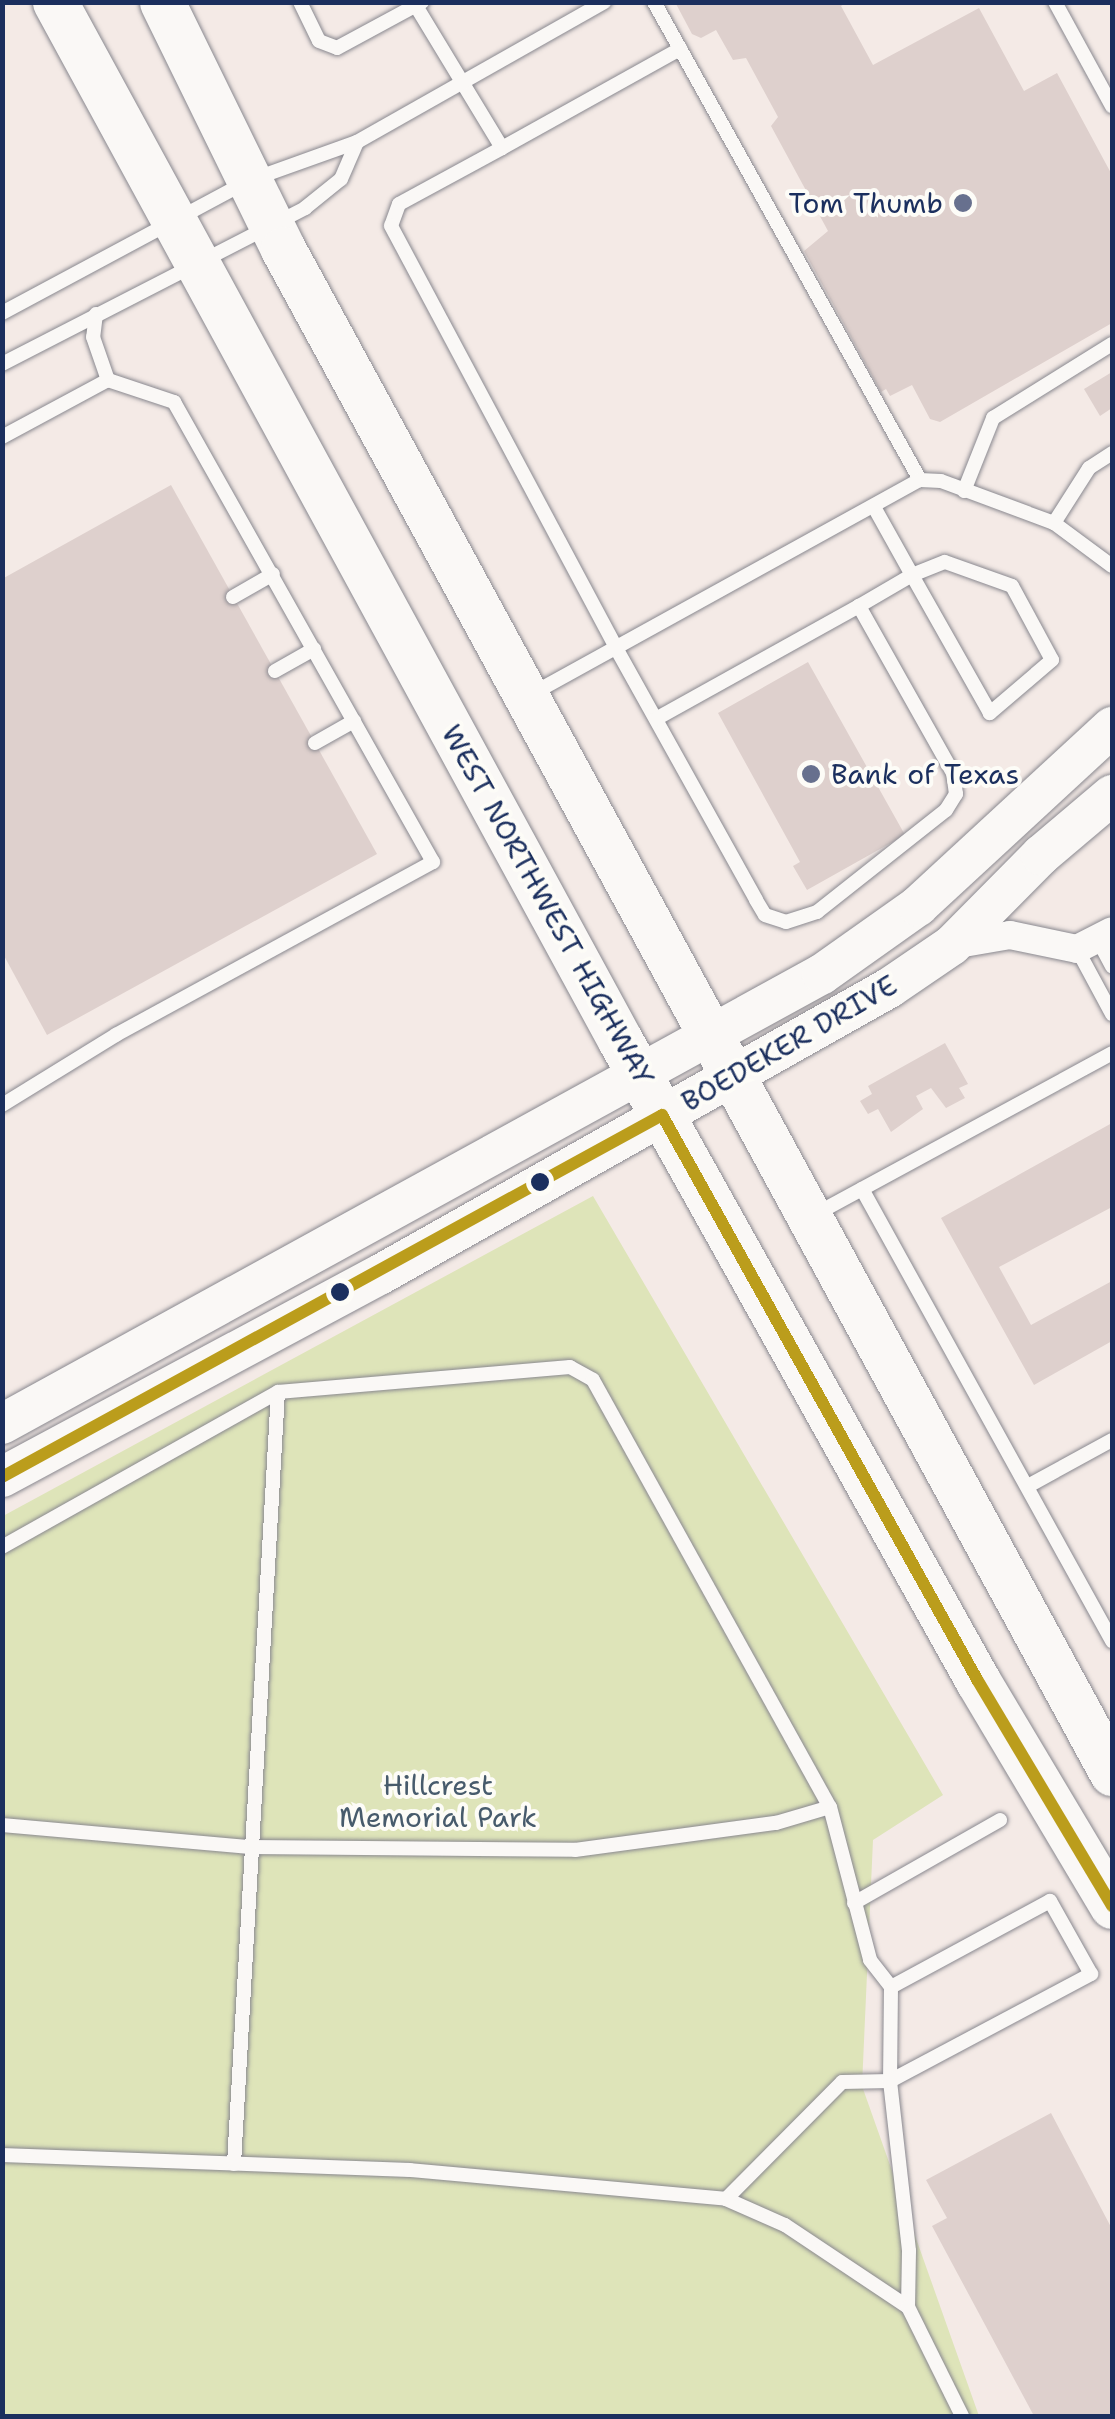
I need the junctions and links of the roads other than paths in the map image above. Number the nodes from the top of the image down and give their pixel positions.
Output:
1 (55, 2) edge
2 (162, 2) edge
3 (300, 2) edge
4 (604, 2) edge
5 (654, 2) edge
6 (1055, 2) edge
7 (419, 4) edge
8 (680, 50) junction
9 (462, 82) junction
10 (1112, 106) edge
11 (357, 142) junction
12 (502, 148) junction
13 (248, 181) junction
14 (172, 219) junction
15 (271, 225) junction
16 (197, 261) junction
17 (2, 313) edge
18 (96, 314) junction
19 (1112, 344) edge
20 (2, 364) edge
21 (108, 380) junction
22 (2, 437) edge
23 (1112, 454) edge
24 (920, 480) junction
25 (964, 491) junction
26 (874, 507) junction
27 (1054, 523) junction
28 (1112, 566) edge
29 (273, 574) junction
30 (912, 576) junction
31 (233, 597) dead end
32 (858, 606) junction
33 (616, 648) junction
34 (314, 649) junction
35 (275, 671) dead end
36 (526, 697) junction
37 (656, 719) junction
38 (354, 722) junction
39 (1112, 727) edge
40 (315, 743) dead end
41 (1112, 795) edge
42 (1096, 940) edge
43 (952, 946) junction
44 (1112, 966) edge
45 (1112, 1014) edge
46 (709, 1037) junction
47 (1112, 1053) edge
48 (640, 1073) junction
49 (730, 1078) junction
50 (2, 1105) edge
51 (662, 1115) junction
52 (862, 1189) junction
53 (809, 1218) junction
54 (278, 1392) junction
55 (2, 1424) edge
56 (1112, 1440) edge
57 (2, 1477) edge
58 (1028, 1486) junction
59 (2, 1547) edge
60 (1112, 1641) edge
61 (1112, 1773) edge
62 (830, 1807) junction
63 (1000, 1820) dead end
64 (2, 1825) edge
65 (250, 1848) junction
66 (854, 1904) junction
67 (1112, 1906) edge
68 (891, 1987) junction
69 (890, 2081) junction
70 (2, 2155) edge
71 (234, 2164) junction
72 (726, 2200) junction
73 (908, 2307) junction
74 (962, 2416) edge

1 - 14 main road, WEST NORTHWEST HIGHWAY
2 - 13 main road
3 - 7 lane
4 - 9 lane
5 - 8 lane
6 - 10 lane
7 - 9 lane
8 - 12 lane
8 - 24 lane
9 - 11 lane
9 - 12 lane
11 - 13 lane
11 - 15 lane
12 - 33 lane
13 - 14 lane
13 - 15 main road
14 - 16 main road, WEST NORTHWEST HIGHWAY
14 - 17 lane
15 - 16 lane
15 - 36 main road
16 - 18 lane
16 - 48 main road, WEST NORTHWEST HIGHWAY
18 - 20 lane
18 - 21 lane
19 - 25 lane
21 - 22 lane
21 - 29 lane
23 - 27 lane
24 - 25 lane
24 - 26 lane
25 - 27 lane
26 - 30 lane
26 - 33 lane
27 - 28 lane
29 - 31 lane
29 - 34 lane
30 - 30 lane
30 - 32 lane
32 - 37 lane
32 - 37 lane
33 - 36 lane
33 - 37 lane
34 - 35 lane
34 - 38 lane
36 - 46 main road
38 - 40 lane
38 - 50 lane
39 - 46 main road, BOEDEKER DRIVE
41 - 43 main road
42 - 43 street, BOEDEKER DRIVE
42 - 44 lane
42 - 45 lane
43 - 49 main road, BOEDEKER DRIVE
46 - 48 main road, BOEDEKER DRIVE
46 - 49 main road
47 - 52 lane
48 - 51 main road, WEST NORTHWEST HIGHWAY
48 - 55 main road, BOEDEKER DRIVE
49 - 51 main road, BOEDEKER DRIVE
49 - 53 main road
51 - 57 main road, BOEDEKER DRIVE
51 - 67 main road, WEST NORTHWEST HIGHWAY
52 - 53 lane
52 - 58 lane
53 - 61 main road
54 - 59 lane
54 - 62 lane
54 - 65 lane
56 - 58 lane
58 - 60 lane
62 - 65 lane
62 - 66 lane
63 - 66 lane
64 - 65 lane
65 - 71 lane
66 - 68 lane
68 - 69 lane
68 - 69 lane
69 - 72 lane
69 - 73 lane
70 - 71 lane
71 - 72 lane
72 - 73 lane
73 - 74 lane

